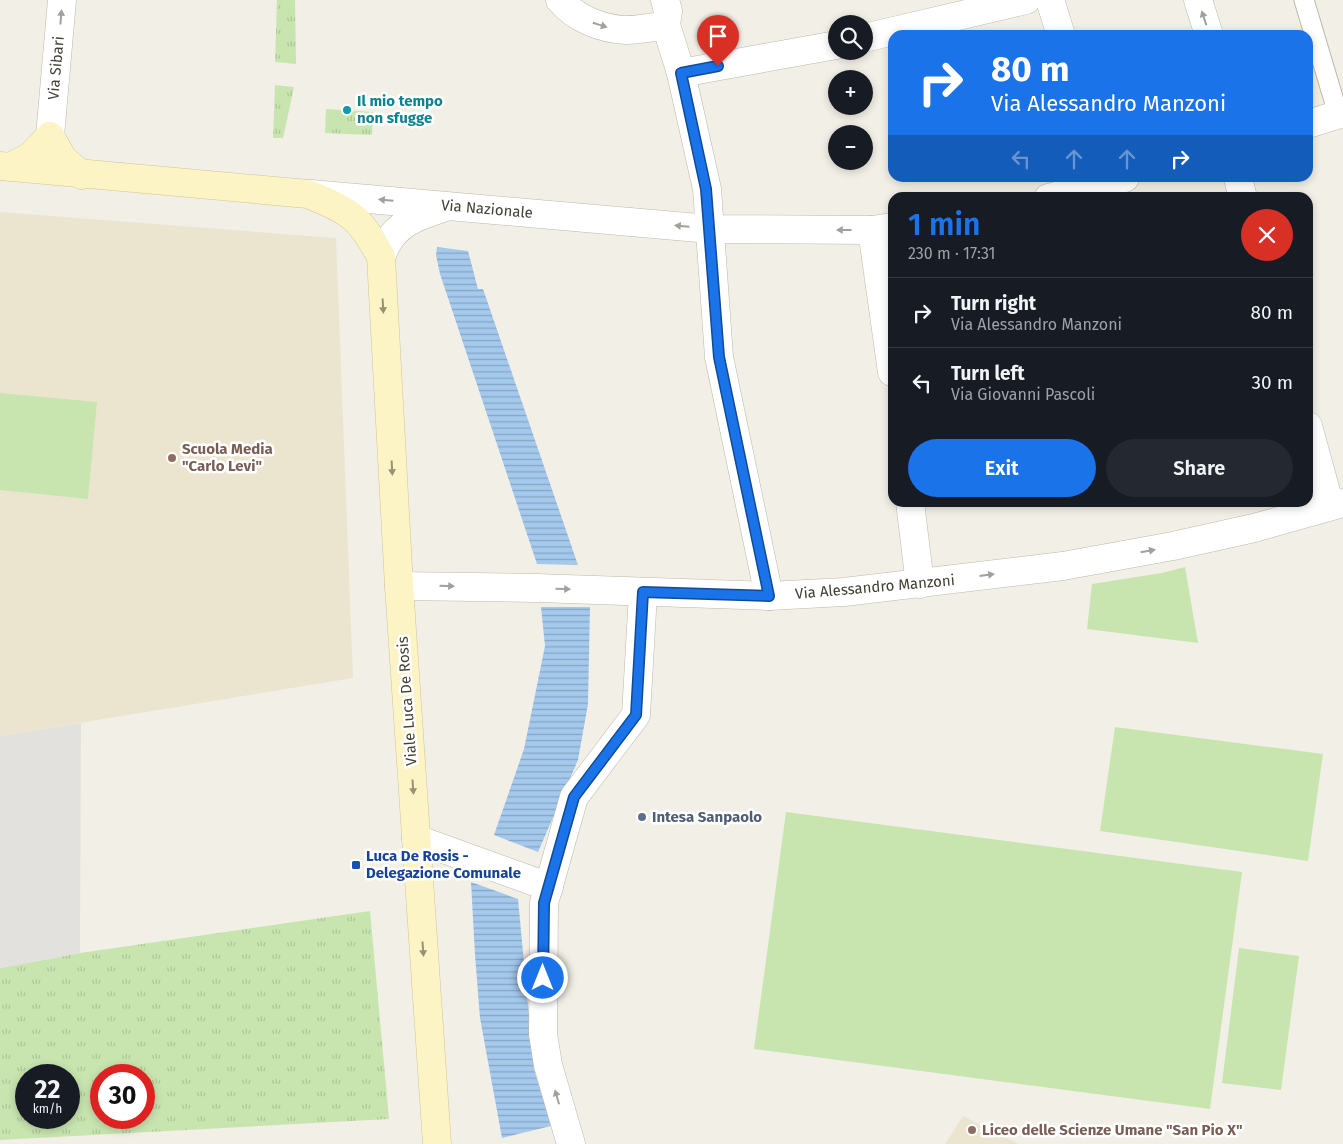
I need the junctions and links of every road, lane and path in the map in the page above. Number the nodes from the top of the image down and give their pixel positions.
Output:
1 (62, 0) edge
2 (560, 0) edge
3 (1026, 0) edge
4 (1050, 0) edge
5 (1198, 0) edge
6 (1304, 0) edge
7 (665, 13) edge
8 (898, 30) edge
9 (1059, 30) edge
10 (1207, 30) edge
11 (888, 32) edge
12 (873, 36) edge
13 (828, 46) edge
14 (681, 73) junction
15 (1340, 113) edge
16 (1313, 122) edge
17 (50, 136) junction
18 (5, 166) edge
19 (82, 175) junction
20 (1102, 182) edge
21 (1068, 192) edge
22 (308, 194) junction
23 (452, 206) junction
24 (882, 228) edge
25 (710, 229) junction
26 (381, 257) junction
27 (888, 314) edge
28 (1313, 440) edge
29 (1336, 504) edge
30 (911, 507) edge
31 (920, 584) junction
32 (399, 586) junction
33 (643, 592) junction
34 (769, 596) junction
35 (416, 839) junction
36 (548, 886) junction
37 (437, 1144) edge
38 (571, 1144) edge

17 -> 1 street, Via Sibari
2 -> 7 street
3 - 8 street
4 - 9 street
10 -> 5 street
6 - 15 lane
7 - 14 street
11 - 12 street
13 - 14 street
14 - 25 street
15 - 16 street
17 - 18 main road
17 - 19 main road
18 - 19 main road, Via Nazionale
19 - 22 main road, Via Nazionale
20 - 21 street
23 -> 22 street, Via Nazionale
22 - 26 main road
25 -> 23 street, Via Nazionale
23 - 26 street
24 -> 25 street, Via Nazionale
24 - 27 street
25 - 34 street
26 -> 32 main road, Viale Luca De Rosis
28 - 29 street
31 -> 29 street, Via Alessandro Manzoni
30 - 31 street
31 - 34 street, Via Alessandro Manzoni
32 -> 33 street, Via Alessandro Manzoni
32 -> 35 main road, Viale Luca De Rosis
33 - 34 street, Via Alessandro Manzoni
33 - 36 street
35 - 36 street
35 -> 37 main road, Viale Luca De Rosis
38 -> 36 street

